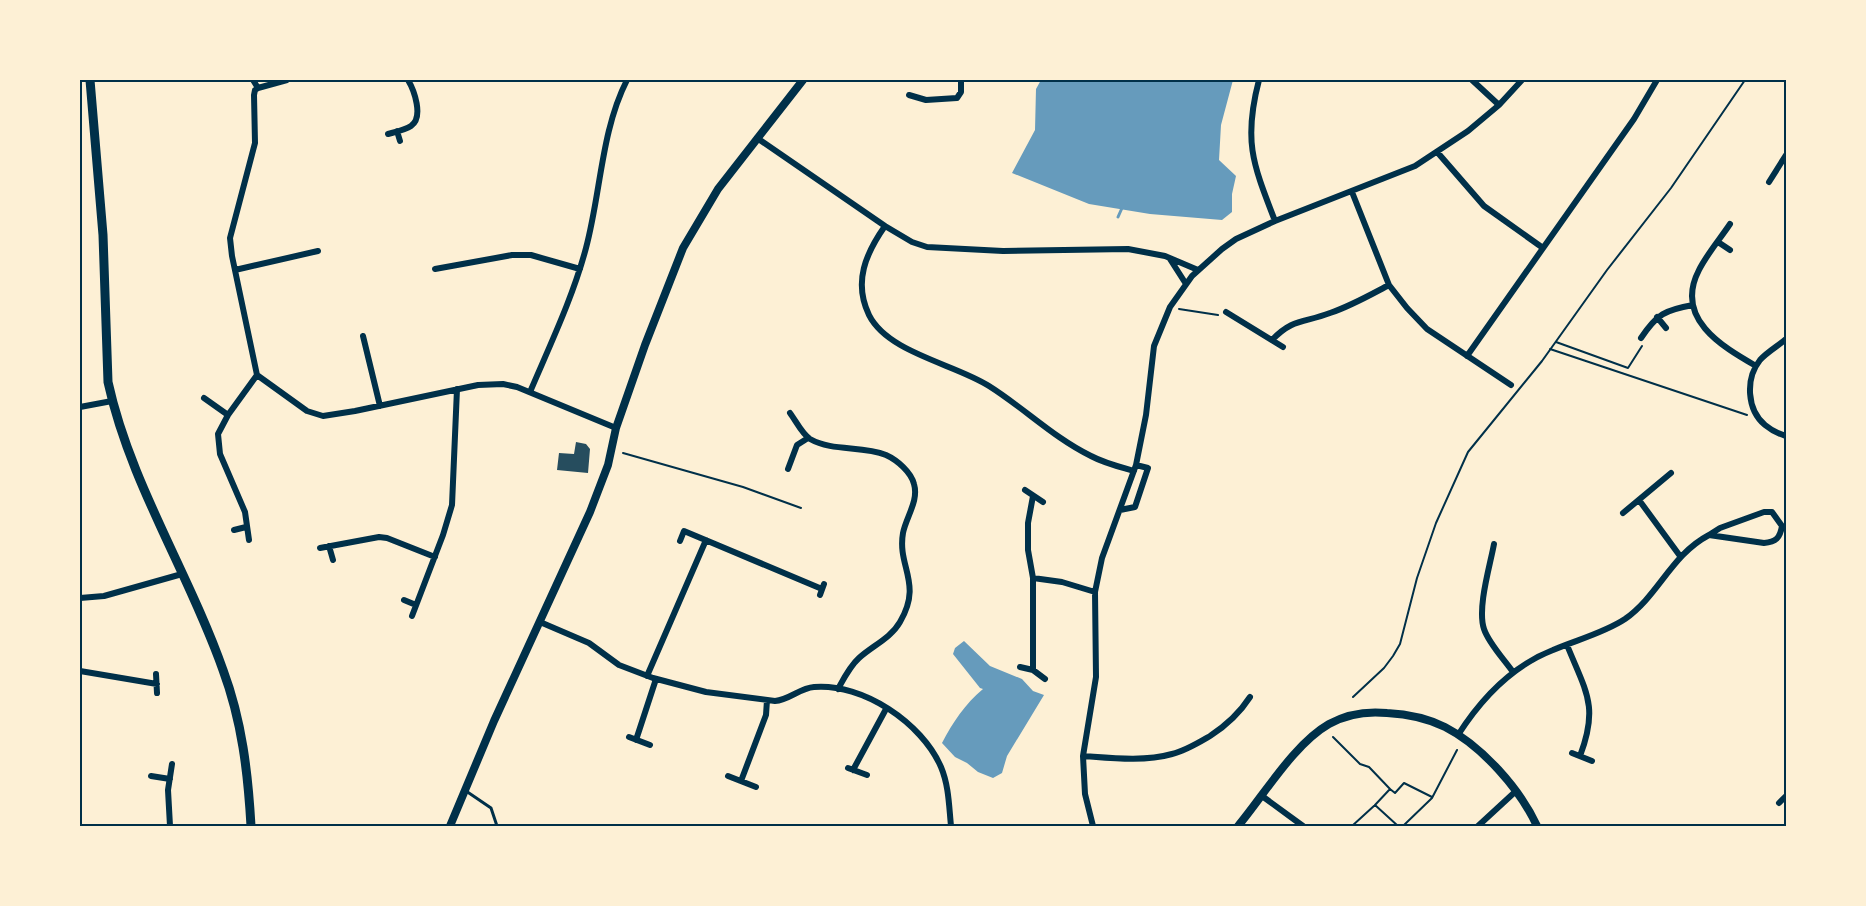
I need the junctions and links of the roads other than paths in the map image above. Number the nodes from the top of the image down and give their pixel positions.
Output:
1 (90, 80) edge
2 (253, 80) edge
3 (286, 80) edge
4 (408, 80) edge
5 (627, 80) edge
6 (803, 80) edge
7 (961, 80) edge
8 (1259, 80) edge
9 (1472, 80) edge
10 (1522, 80) edge
11 (1658, 80) edge
12 (258, 88) junction
13 (909, 95) dead end
14 (1499, 105) junction
15 (397, 131) junction
16 (388, 134) dead end
17 (757, 138) junction
18 (400, 141) dead end
19 (1438, 153) junction
20 (1785, 160) edge
21 (1768, 182) dead end
22 (1352, 192) junction
23 (1275, 221) junction
24 (1730, 224) dead end
25 (885, 226) junction
26 (1718, 242) junction
27 (1543, 248) junction
28 (1730, 250) dead end
29 (1170, 259) junction
30 (313, 263) dead end
31 (435, 269) dead end
32 (580, 269) junction
33 (235, 270) junction
34 (1198, 270) junction
35 (1186, 284) junction
36 (1389, 285) junction
37 (1693, 305) junction
38 (1226, 312) road end
39 (1657, 316) junction
40 (1666, 328) dead end
41 (363, 336) dead end
42 (1786, 339) edge
43 (1272, 340) junction
44 (1642, 341) road end
45 (1283, 347) dead end
46 (1467, 356) junction
47 (1756, 366) junction
48 (257, 375) junction
49 (1511, 385) dead end
50 (457, 389) junction
51 (530, 392) junction
52 (204, 398) dead end
53 (112, 401) junction
54 (380, 406) junction
55 (80, 407) edge
56 (790, 413) dead end
57 (228, 415) junction
58 (616, 428) junction
59 (1786, 436) edge
60 (808, 438) junction
61 (1135, 468) junction
62 (788, 469) dead end
63 (1671, 473) dead end
64 (1025, 490) dead end
65 (1033, 496) junction
66 (1639, 500) junction
67 (1043, 502) dead end
68 (1120, 510) junction
69 (1623, 513) dead end
70 (246, 527) junction
71 (234, 530) dead end
72 (1709, 535) junction
73 (249, 540) dead end
74 (706, 540) junction
75 (680, 541) dead end
76 (1494, 544) dead end
77 (329, 546) junction
78 (320, 548) dead end
79 (1680, 556) junction
80 (435, 557) junction
81 (333, 560) dead end
82 (182, 574) junction
83 (1033, 578) junction
84 (822, 589) dead end
85 (1095, 592) junction
86 (80, 598) edge
87 (404, 600) dead end
88 (416, 605) junction
89 (412, 616) dead end
90 (540, 622) junction
91 (1568, 645) junction
92 (1020, 667) dead end
93 (1033, 670) junction
94 (80, 671) edge
95 (1514, 672) junction
96 (156, 674) dead end
97 (647, 676) junction
98 (656, 679) junction
99 (1045, 679) dead end
100 (157, 684) junction
101 (838, 689) junction
102 (157, 693) dead end
103 (1250, 697) dead end
104 (767, 700) junction
105 (886, 709) junction
106 (1458, 735) junction
107 (629, 737) dead end
108 (636, 740) junction
109 (650, 745) dead end
110 (1572, 753) dead end
111 (1083, 756) junction
112 (1580, 756) junction
113 (1592, 761) dead end
114 (172, 764) dead end
115 (867, 775) dead end
116 (151, 776) dead end
117 (728, 776) dead end
118 (170, 779) junction
119 (741, 782) junction
120 (756, 787) dead end
121 (465, 790) junction
122 (1516, 790) junction
123 (1262, 796) junction
124 (1786, 796) edge
125 (1779, 803) dead end
126 (170, 826) edge
127 (251, 826) edge
128 (450, 826) edge
129 (497, 826) edge
130 (951, 826) edge
131 (1093, 826) edge
132 (1238, 826) edge
133 (1303, 826) edge
134 (1478, 826) edge
135 (1537, 826) edge

1 - 53 main road
2 - 12 street
3 - 12 street
4 - 15 street
5 - 32 street
6 - 17 main road
7 - 13 street
8 - 23 street
9 - 14 street
10 - 14 street
11 - 27 street
12 - 33 street
14 - 19 street
15 - 16 street
15 - 18 street
17 - 25 street
17 - 58 main road
19 - 22 street
19 - 27 street
20 - 21 street
22 - 23 street
22 - 36 street
23 - 34 street
24 - 26 street
25 - 29 street
25 - 61 street
26 - 28 street
26 - 37 street
27 - 46 street
29 - 34 street
29 - 35 street
30 - 33 street
31 - 32 street
32 - 51 street
33 - 48 street
34 - 35 street
35 - 61 street
36 - 43 street
36 - 46 street
37 - 39 street
37 - 47 street
38 - 43 street
39 - 40 street
39 - 44 street
41 - 54 street
42 - 47 street
43 - 45 street
46 - 49 street
47 - 59 street
48 - 54 street
48 - 57 street
50 - 51 street
50 - 54 street
50 - 80 street
51 - 58 street
52 - 57 street
53 - 55 street
53 - 82 main road
56 - 60 street
57 - 70 street
58 - 90 main road
60 - 62 street
60 - 101 street
61 - 68 street
61 - 68 street
63 - 66 street
64 - 65 street
65 - 67 street
65 - 83 street
66 - 69 street
66 - 79 street
68 - 85 street
70 - 71 street
70 - 73 street
72 - 72 street
72 - 79 street
74 - 75 street
74 - 84 street
74 - 97 street
76 - 95 street
77 - 78 street
77 - 80 street
77 - 81 street
79 - 91 street
80 - 88 street
82 - 86 street
82 - 127 main road
83 - 85 street
83 - 93 street
85 - 111 street
87 - 88 street
88 - 89 street
90 - 97 street
90 - 121 main road
91 - 95 street
91 - 112 street
92 - 93 street
93 - 99 street
94 - 100 street
95 - 106 street
96 - 100 street
97 - 98 street
98 - 104 street
98 - 108 street
100 - 102 street
101 - 104 street
101 - 105 street
103 - 111 street
104 - 119 street
105 - 115 street
105 - 130 street
106 - 122 street
106 - 123 street
107 - 108 street
108 - 109 street
110 - 112 street
111 - 131 street
112 - 113 street
114 - 118 street
116 - 118 street
117 - 119 street
118 - 126 street
119 - 120 street
121 - 128 main road
121 - 129 lane
122 - 134 street
122 - 135 street
123 - 132 street
123 - 133 street
124 - 125 street

